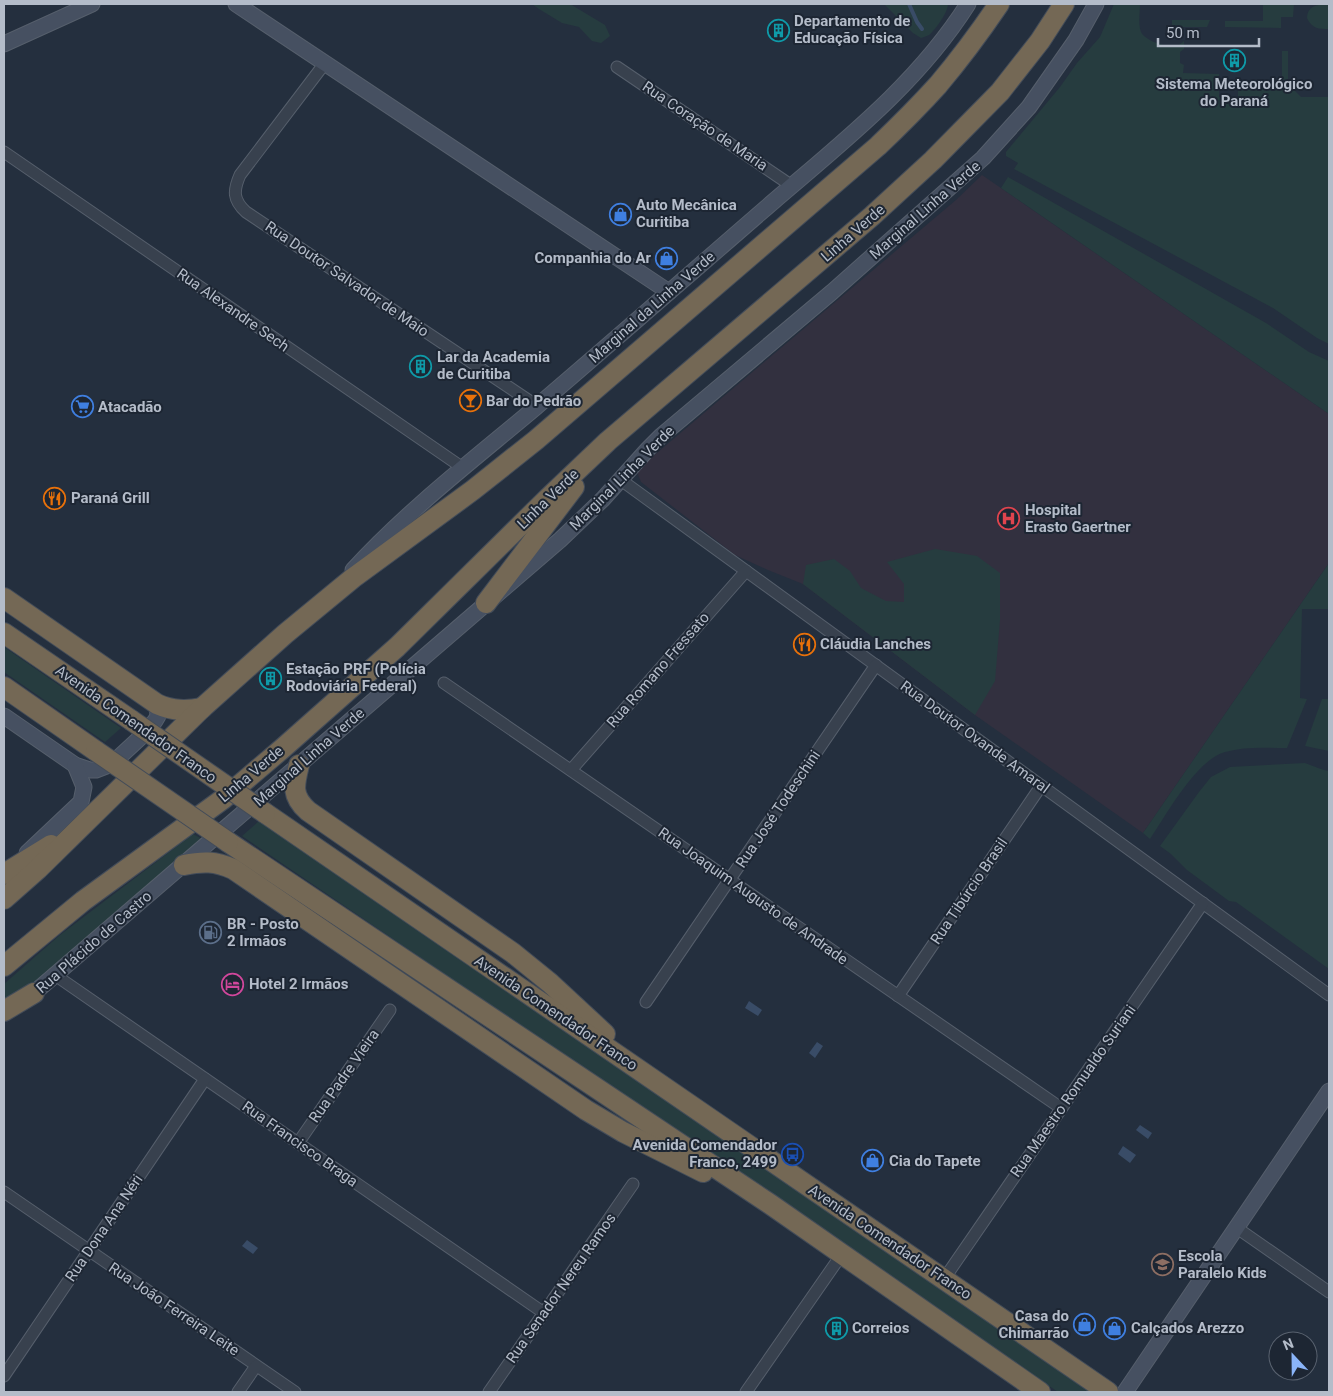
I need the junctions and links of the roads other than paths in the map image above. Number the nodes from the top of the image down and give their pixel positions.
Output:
1 (92, 4) edge
2 (236, 4) edge
3 (968, 4) edge
4 (999, 4) edge
5 (1064, 4) edge
6 (1096, 4) edge
7 (4, 44) edge
8 (325, 63) junction
9 (617, 66) dead end
10 (4, 152) edge
11 (792, 186) junction
12 (670, 292) junction
13 (537, 406) junction
14 (608, 441) junction
15 (463, 468) junction
16 (621, 480) junction
17 (746, 571) junction
18 (4, 598) edge
19 (325, 600) junction
20 (486, 603) junction
21 (4, 633) edge
22 (876, 665) junction
23 (444, 683) dead end
24 (4, 687) edge
25 (157, 704) junction
26 (202, 708) junction
27 (4, 716) edge
28 (74, 765) junction
29 (299, 765) junction
30 (571, 770) junction
31 (1041, 786) junction
32 (80, 828) junction
33 (184, 865) junction
34 (4, 873) edge
35 (730, 880) junction
36 (4, 899) edge
37 (1203, 903) junction
38 (4, 966) edge
39 (55, 975) junction
40 (34, 993) junction
41 (1329, 995) edge
42 (898, 996) junction
43 (646, 1002) dead end
44 (4, 1010) edge
45 (390, 1010) dead end
46 (4, 1019) edge
47 (205, 1079) junction
48 (658, 1083) junction
49 (1329, 1091) edge
50 (1061, 1108) junction
51 (298, 1143) junction
52 (633, 1184) dead end
53 (4, 1192) edge
54 (770, 1204) junction
55 (1237, 1228) junction
56 (89, 1251) junction
57 (842, 1254) junction
58 (944, 1279) junction
59 (1329, 1292) edge
60 (544, 1313) junction
61 (256, 1366) junction
62 (4, 1376) edge
63 (238, 1392) edge
64 (295, 1392) edge
65 (489, 1392) edge
66 (746, 1392) edge
67 (1040, 1392) edge
68 (1108, 1392) edge
69 (1125, 1392) edge

1 - 7 main road
2 - 8 main road
3 - 11 main road, Marginal da Linha Verde
4 - 19 highway
5 - 14 highway, Linha Verde
6 - 16 main road, Marginal Linha Verde
8 - 12 main road
8 - 13 street, Rua Doutor Salvador de Maio
9 - 11 street, Rua Coração de Maria
10 - 15 street, Rua Alexandre Sech
11 - 12 main road, Marginal da Linha Verde
12 - 13 main road, Marginal da Linha Verde
13 - 15 main road, Marginal da Linha Verde
14 - 20 highway
14 - 38 highway, Linha Verde
15 - 19 main road, Marginal da Linha Verde
16 - 17 street, Rua Doutor Ovande Amaral
16 - 20 main road, Marginal Linha Verde
17 - 22 street, Rua Doutor Ovande Amaral
17 - 30 street, Rua Romano Fressato
18 - 25 highway
19 - 26 highway
20 - 29 main road, Marginal Linha Verde
21 - 48 highway, Avenida Comendador Franco, bridge
22 - 31 street, Rua Doutor Ovande Amaral
22 - 35 street, Rua José Todeschini
23 - 30 street, Rua Joaquim Augusto de Andrade
24 - 54 highway, bridge
25 - 26 highway
25 - 28 main road
26 - 32 highway
27 - 28 main road
28 - 34 main road
29 - 33 main road, Marginal Linha Verde
29 - 48 highway
30 - 35 street, Rua Joaquim Augusto de Andrade
31 - 37 street, Rua Doutor Ovande Amaral
31 - 42 street, Rua Tibúrcio Brasil
32 - 34 highway
32 - 36 highway
33 - 39 main road, Rua Plácido de Castro
33 - 54 highway
35 - 42 street, Rua Joaquim Augusto de Andrade
35 - 43 street, Rua José Todeschini
37 - 41 street, Rua Doutor Ovande Amaral
37 - 50 street, Rua Maestro Romualdo Suriani
39 - 40 main road, Rua Plácido de Castro
39 - 47 street, Rua Francisco Braga
40 - 44 highway
40 - 46 main road, Rua Plácido de Castro
42 - 50 street, Rua Joaquim Augusto de Andrade
45 - 51 street, Rua Padre Vieira
47 - 51 street, Rua Francisco Braga
47 - 56 street, Rua Dona Ana Néri
48 - 58 highway, Avenida Comendador Franco
49 - 55 main road
50 - 58 street, Rua Maestro Romualdo Suriani
51 - 60 street, Rua Francisco Braga
52 - 60 street, Rua Senador Nereu Ramos
53 - 56 street, Rua João Ferreira Leite
54 - 57 highway
55 - 59 street
55 - 69 main road
56 - 61 street, Rua João Ferreira Leite
56 - 62 street, Rua Dona Ana Néri
57 - 66 street
57 - 67 highway
58 - 68 highway, Avenida Comendador Franco
60 - 65 street, Rua Senador Nereu Ramos
61 - 63 street
61 - 64 street, Rua João Ferreira Leite

